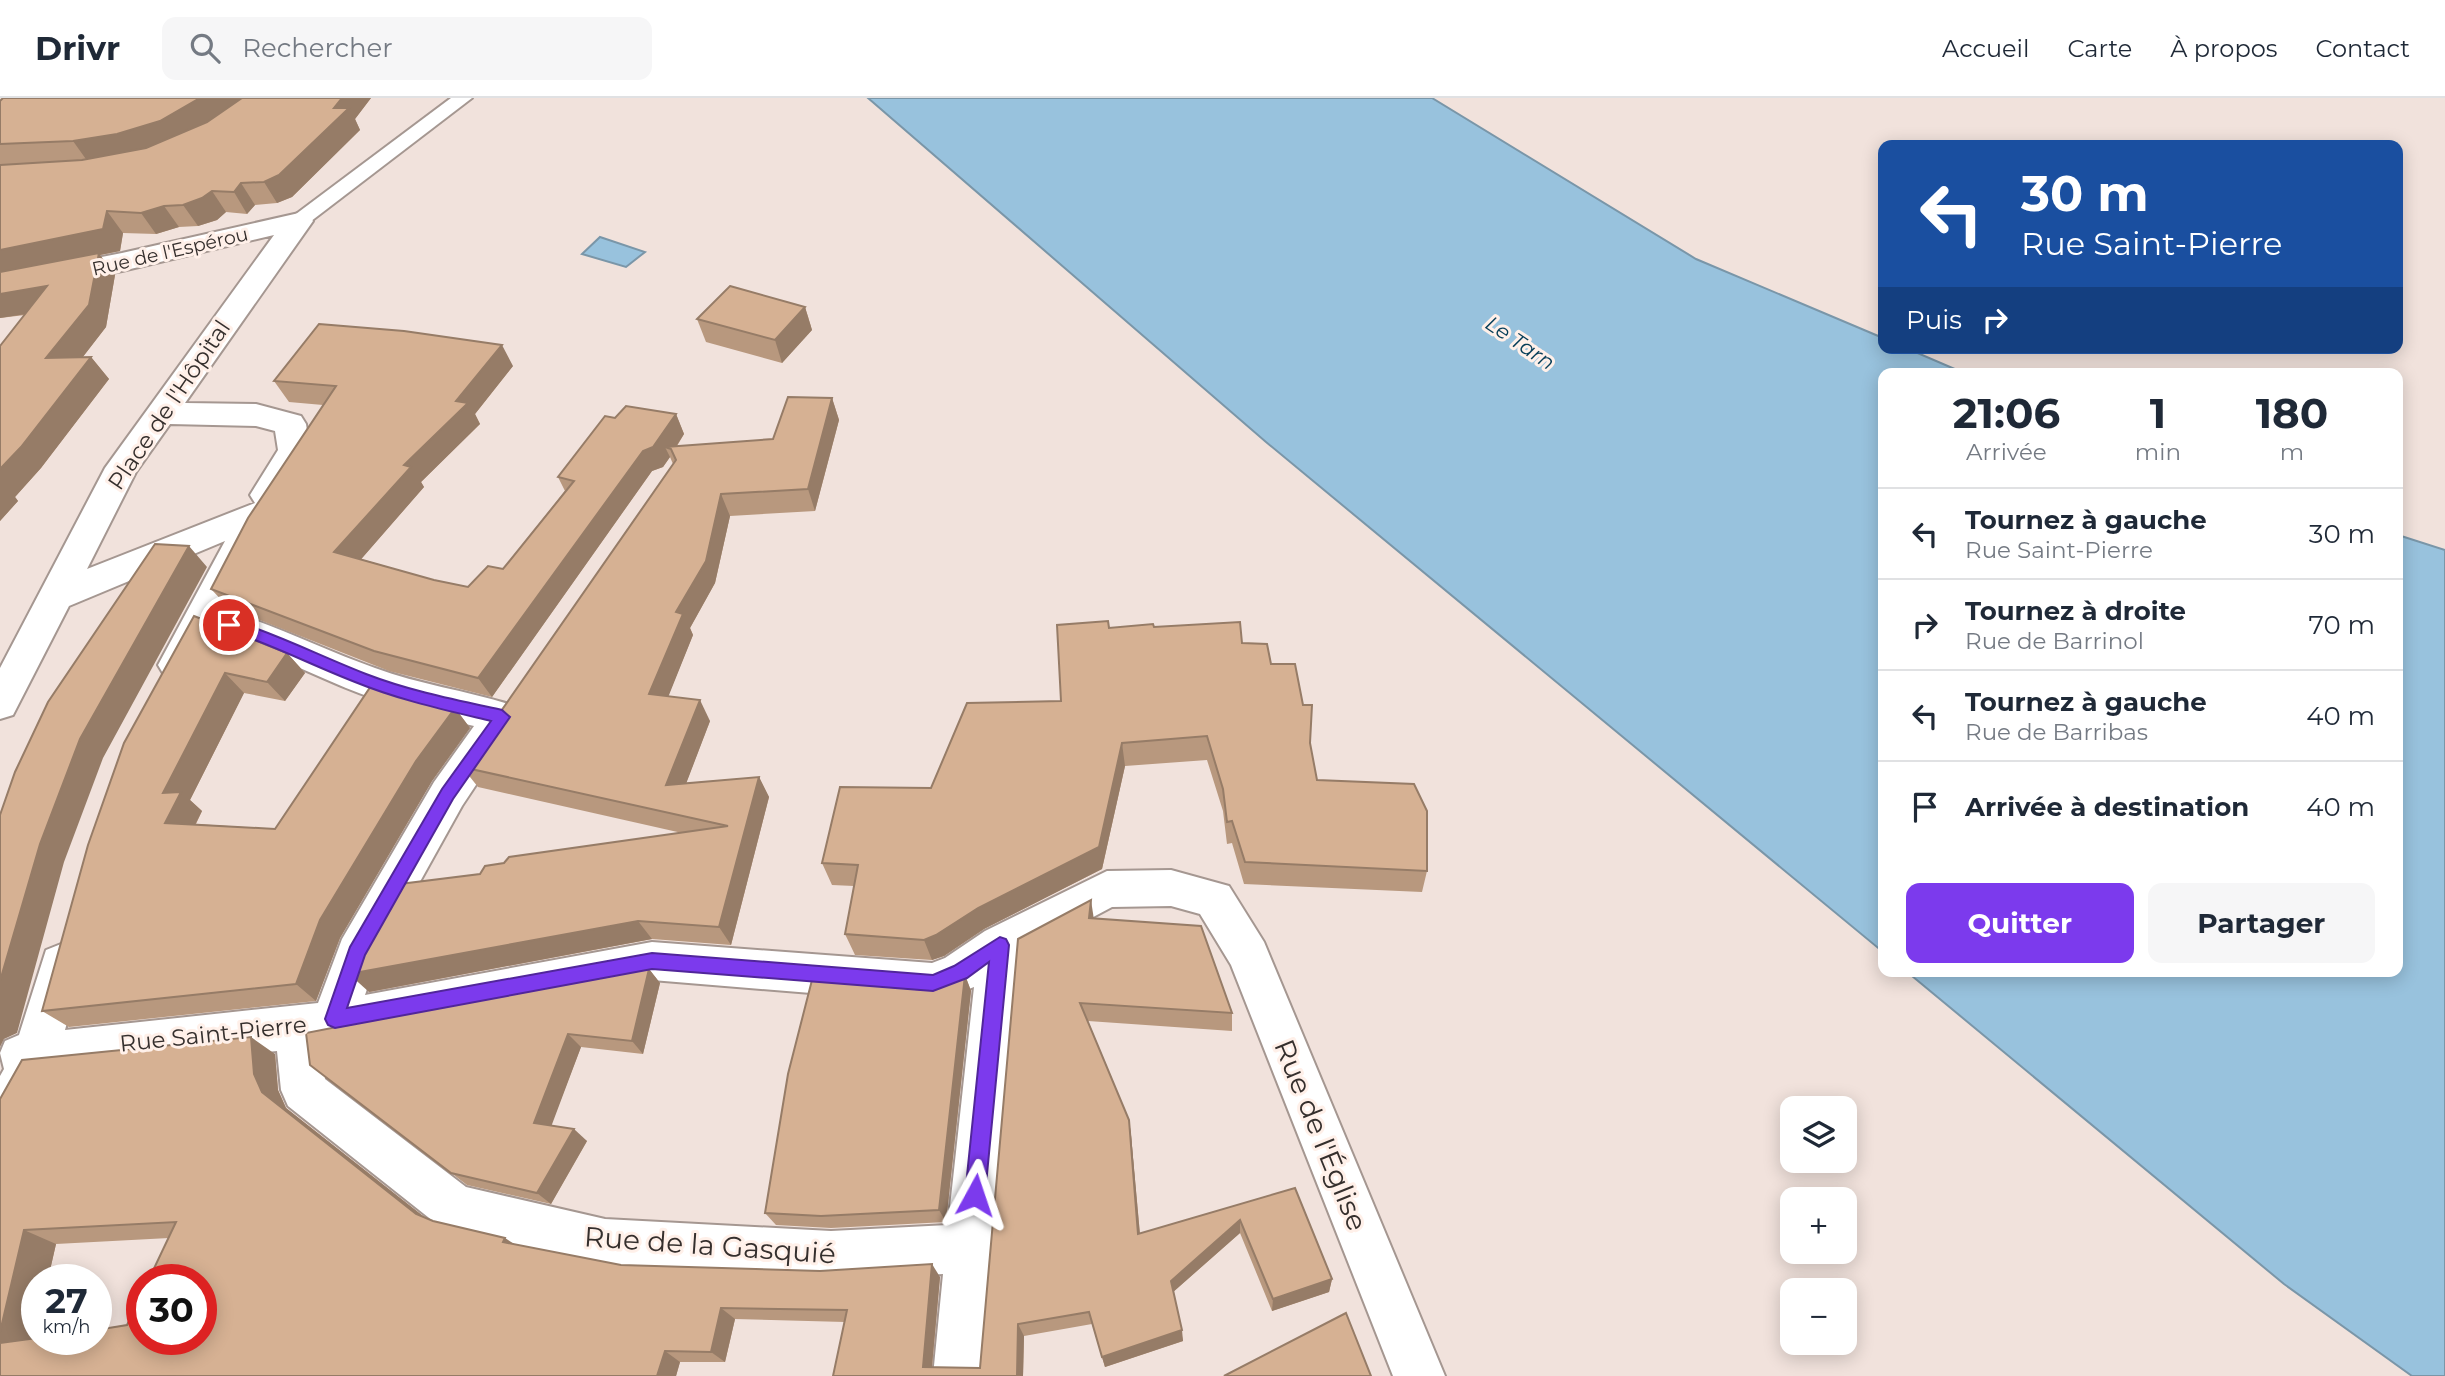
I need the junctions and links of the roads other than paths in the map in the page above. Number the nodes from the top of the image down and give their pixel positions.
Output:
1 (463, 98) edge
2 (299, 221) junction
3 (0, 286) edge
4 (161, 413) junction
5 (255, 515) junction
6 (55, 597) junction
7 (203, 617) junction
8 (3, 693) edge
9 (160, 694) edge
10 (1214, 899) joint
11 (71, 926) edge
12 (1000, 945) junction
13 (316, 1023) junction
14 (29, 1055) junction
15 (0, 1121) edge
16 (971, 1248) junction
17 (960, 1376) edge
18 (1419, 1376) edge

1 - 2 lane
2 - 3 street, Rue de l'Espérou
2 - 4 street, Place de l'Hôpital
4 - 5 street
4 - 6 street, Place de l'Hôpital
5 - 6 street
5 - 7 street
6 - 8 street, Place de l'Hôpital
7 - 9 street
7 - 13 street
10 - 12 street, Rue Saint-Pierre
10 - 18 street, Rue de l'Église
11 - 14 street
12 - 13 street, Rue Saint-Pierre
12 - 16 street
13 - 14 street, Rue Saint-Pierre
13 - 16 street, Rue de la Gasquié
14 - 15 street
16 - 17 street

